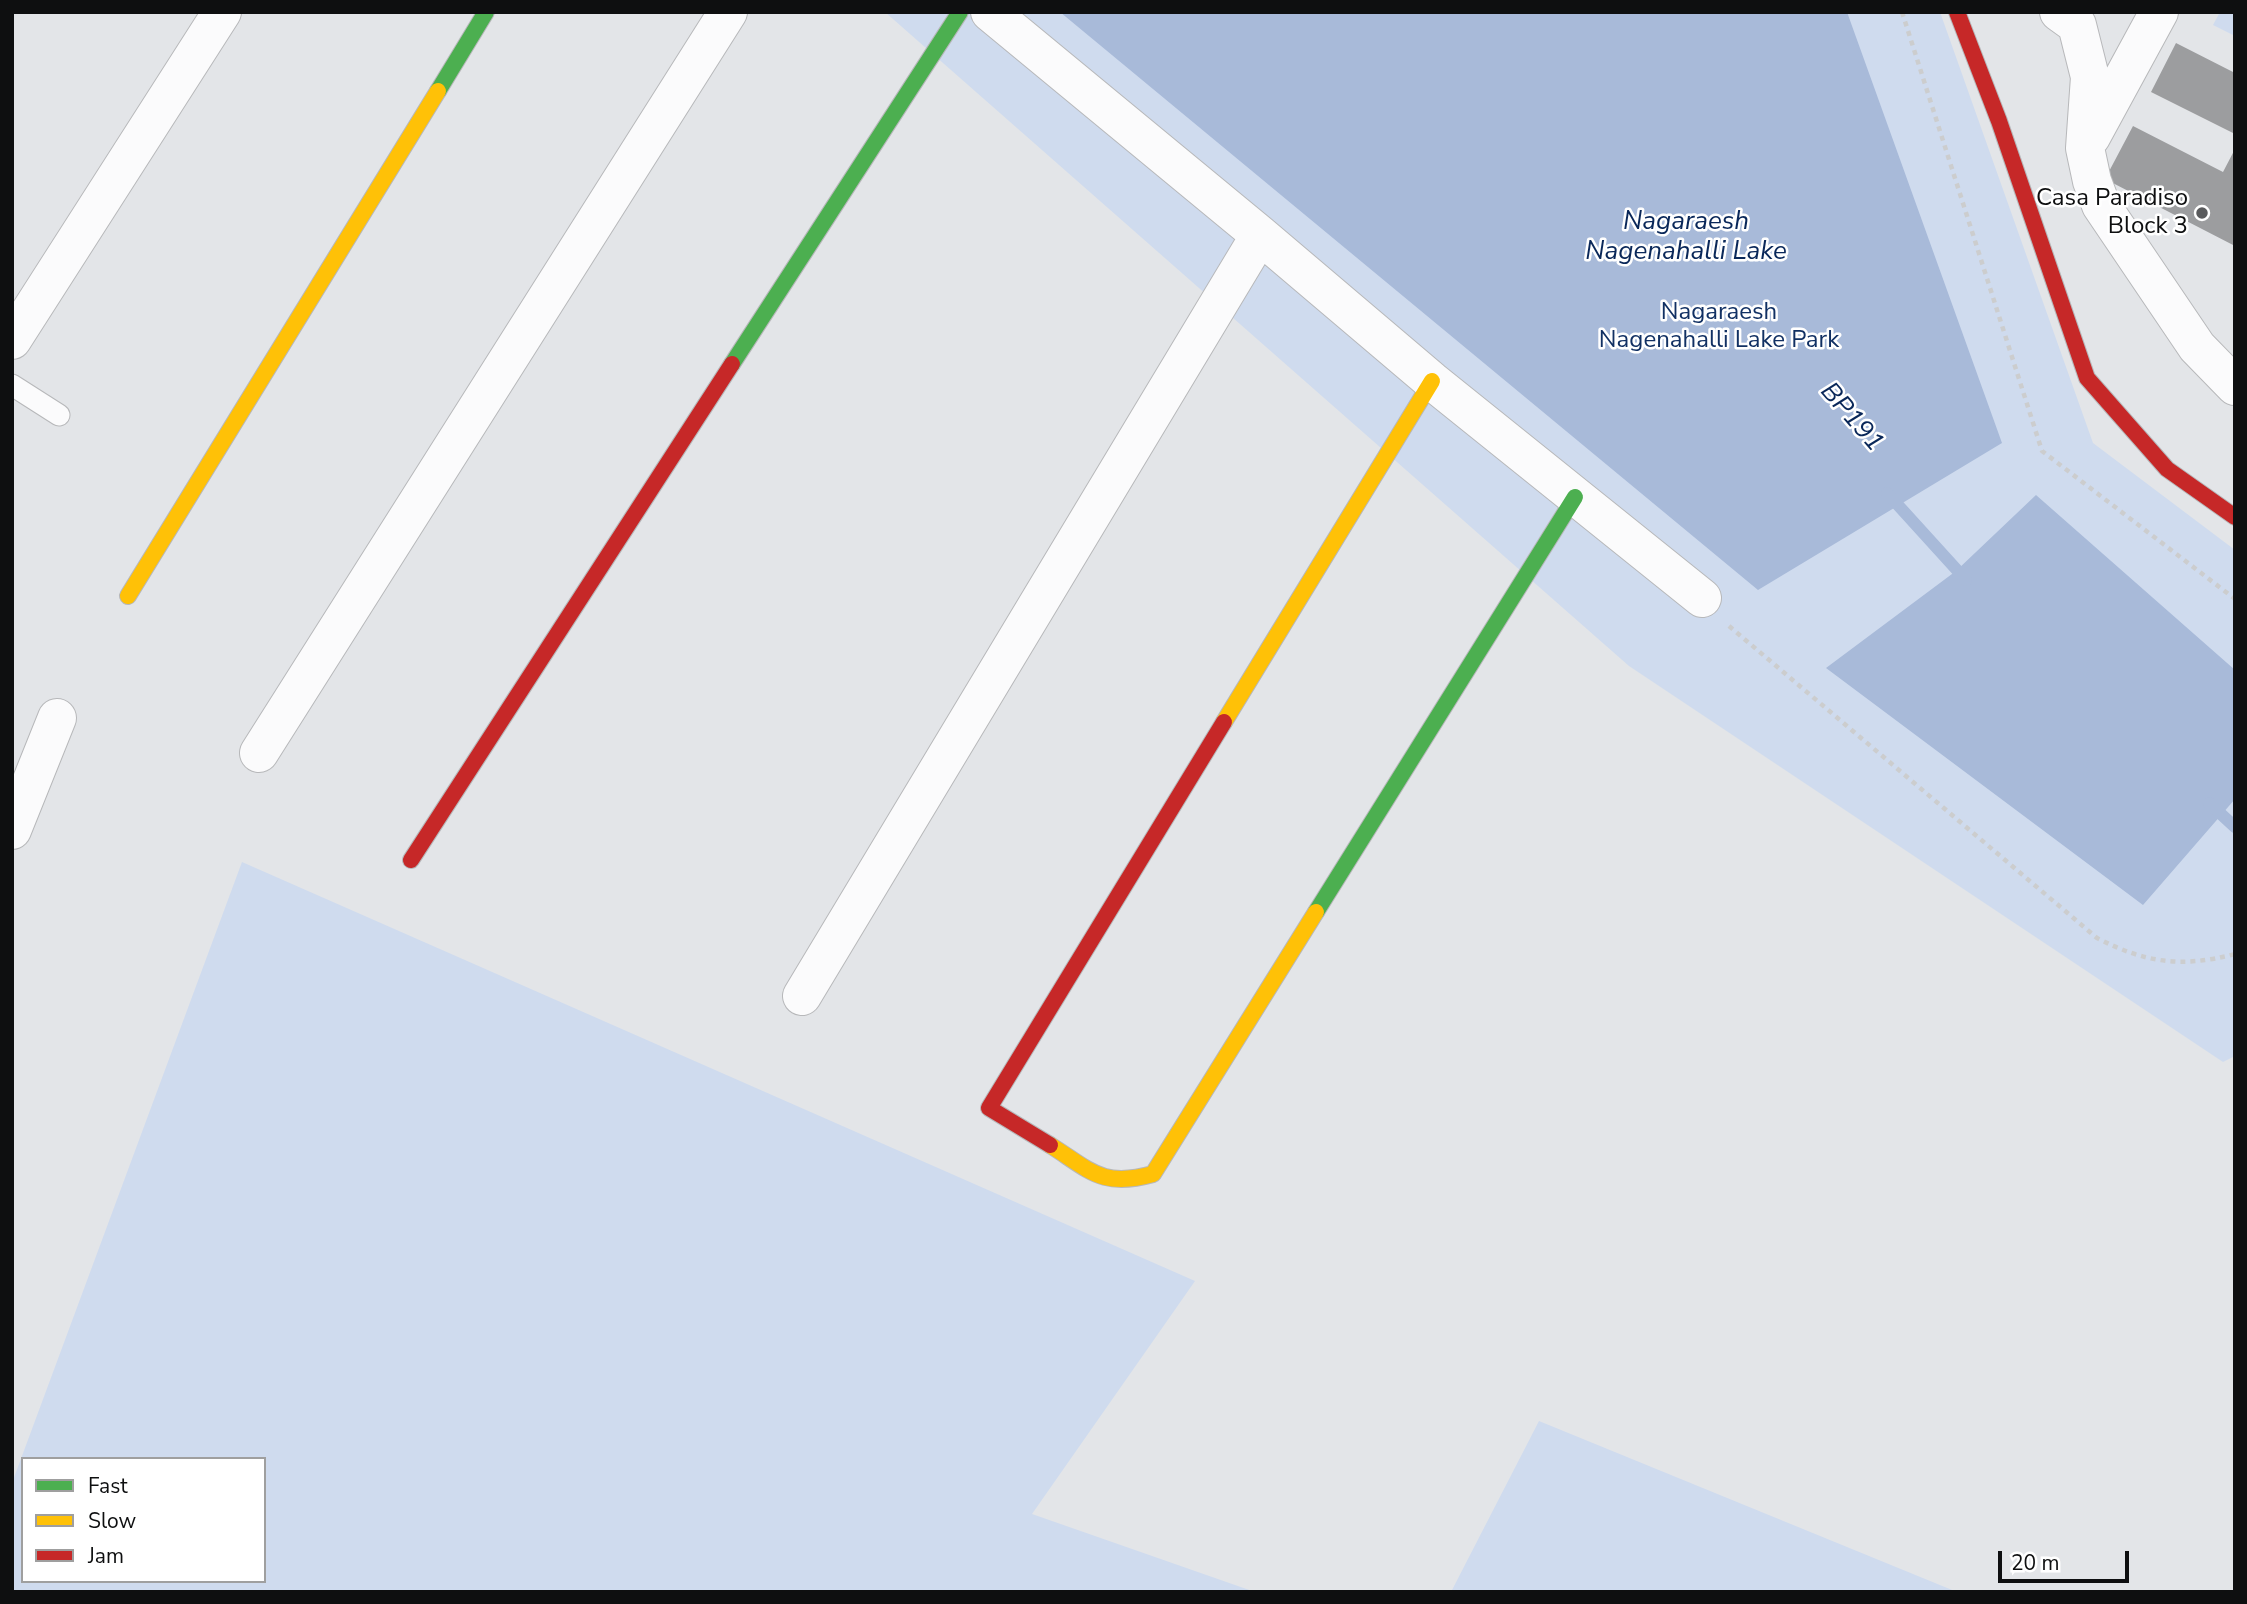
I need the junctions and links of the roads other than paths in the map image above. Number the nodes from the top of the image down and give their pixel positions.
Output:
1 (222, 12) edge
2 (486, 12) edge
3 (728, 12) edge
4 (960, 12) edge
5 (990, 12) edge
6 (1957, 12) edge
7 (2059, 12) edge
8 (2159, 12) edge
9 (2085, 148) junction
10 (1260, 235) junction
11 (12, 340) edge
12 (1432, 381) junction
13 (12, 385) edge
14 (2235, 386) edge
15 (60, 415) dead end
16 (1576, 497) junction
17 (2235, 517) edge
18 (128, 596) dead end
19 (1702, 598) road end
20 (57, 718) dead end
21 (259, 753) dead end
22 (12, 830) edge
23 (411, 860) dead end
24 (802, 996) dead end

1 - 11 street
2 - 18 street
3 - 21 street
4 - 23 street
5 - 10 street
6 - 17 street
7 - 9 street
8 - 9 street
9 - 14 street
10 - 12 street
10 - 24 street
12 - 16 street
12 - 16 street
13 - 15 lane
16 - 19 street
20 - 22 street

